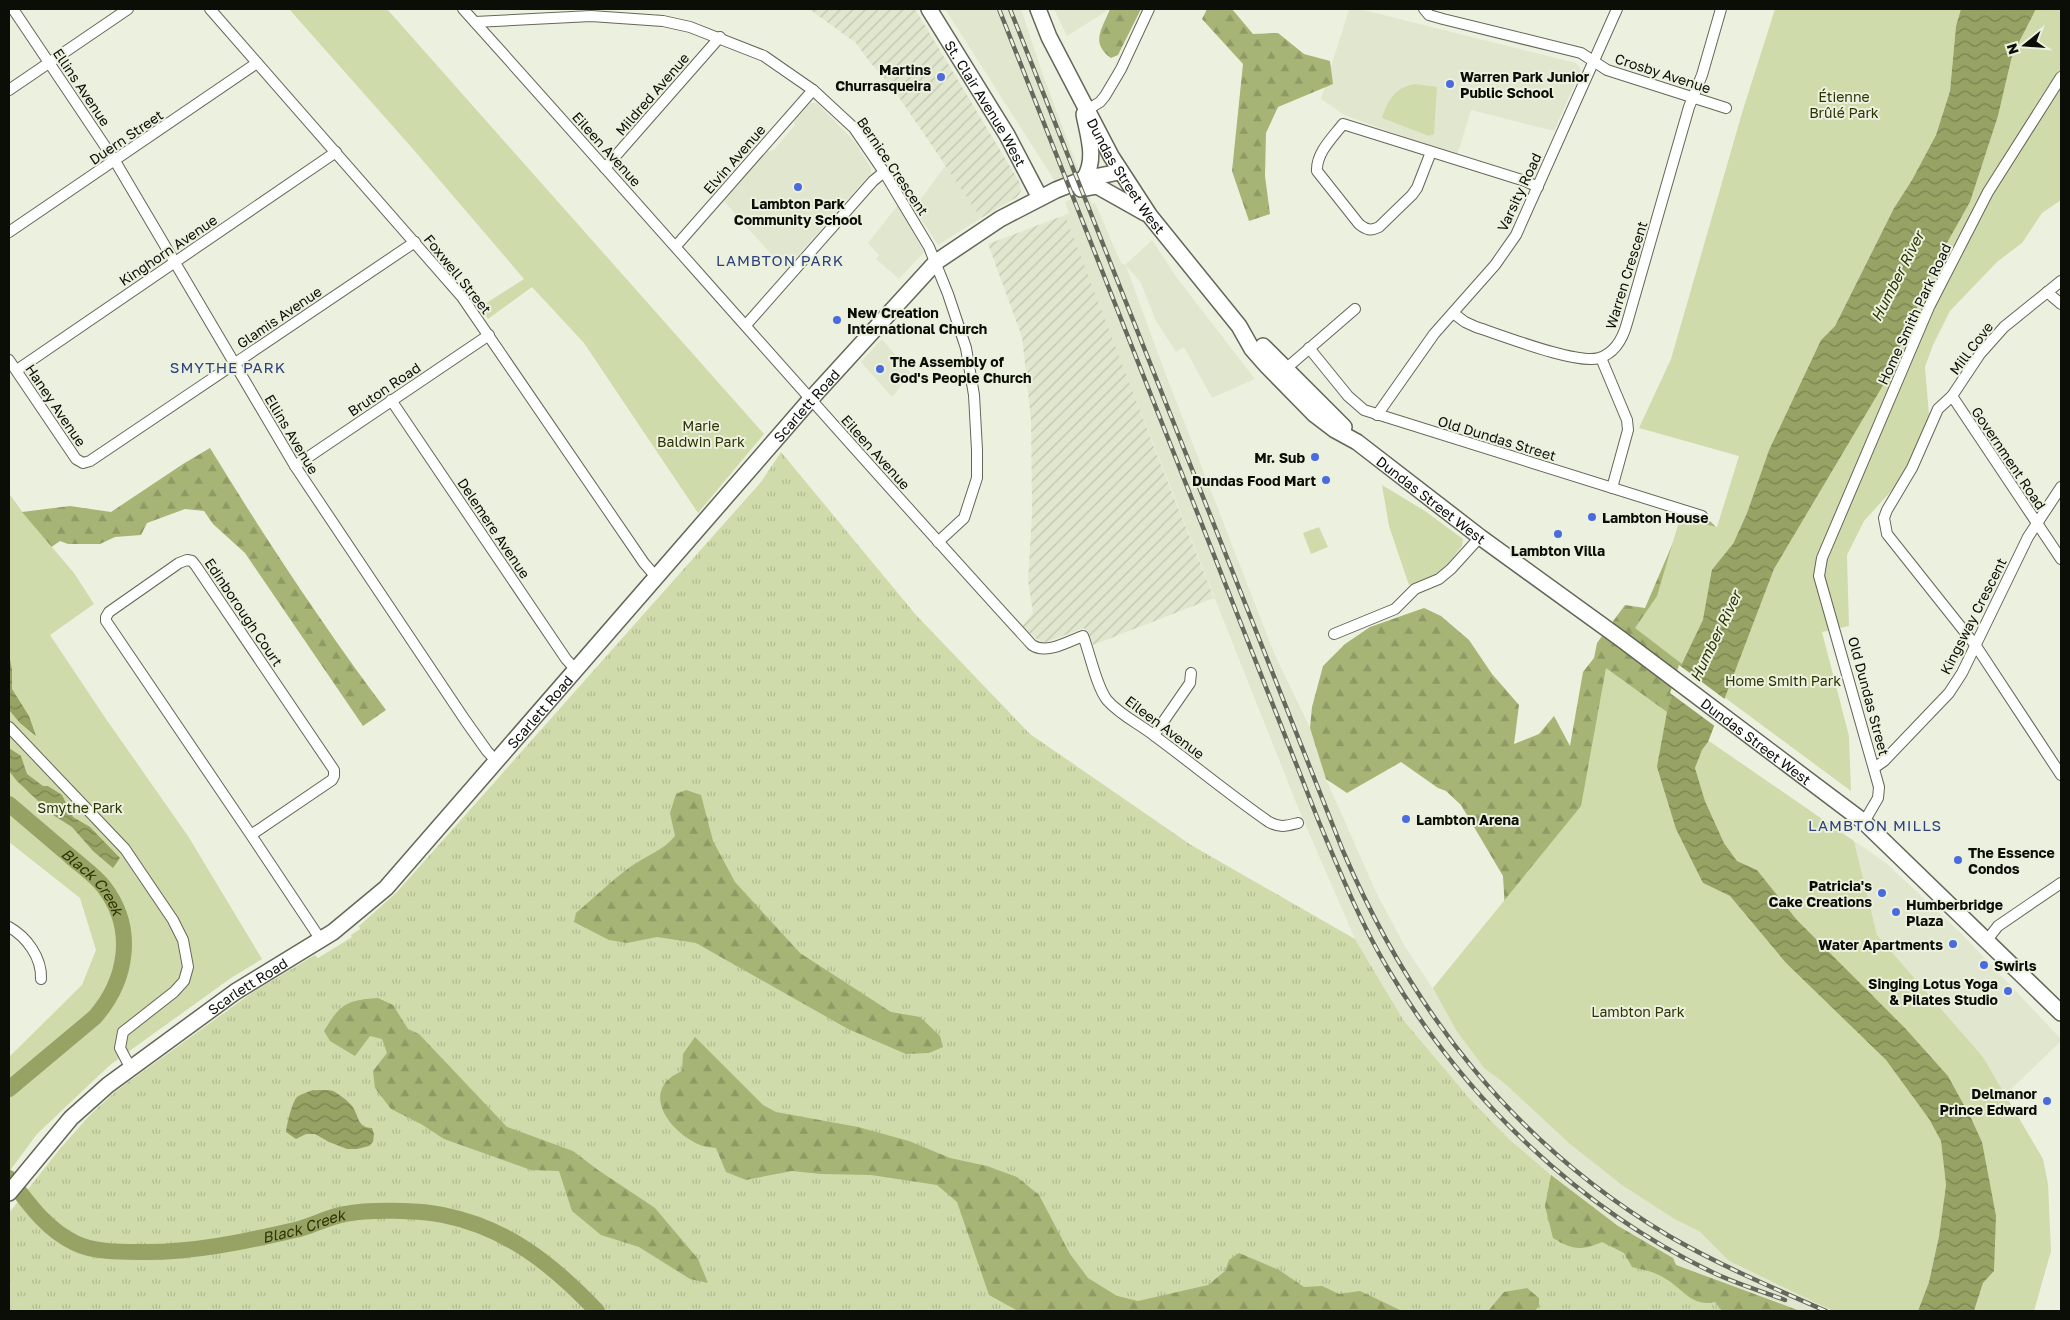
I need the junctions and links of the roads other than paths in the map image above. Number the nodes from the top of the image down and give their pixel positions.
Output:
1 (13, 9) edge
2 (128, 9) edge
3 (210, 9) edge
4 (463, 9) edge
5 (929, 9) edge
6 (1038, 9) edge
7 (1149, 9) edge
8 (1424, 9) edge
9 (1617, 9) edge
10 (1721, 9) edge
11 (475, 22) junction
12 (720, 37) junction
13 (49, 62) junction
14 (257, 62) junction
15 (1593, 62) junction
16 (2061, 77) edge
17 (9, 90) edge
18 (813, 90) junction
19 (1080, 96) junction
20 (1693, 97) junction
21 (1726, 108) dead end
22 (1087, 110) junction
23 (336, 152) junction
24 (1431, 152) junction
25 (115, 161) junction
26 (605, 168) junction
27 (884, 172) junction
28 (1120, 172) junction
29 (1084, 180) junction
30 (1538, 186) junction
31 (1040, 198) junction
32 (1150, 216) junction
33 (9, 232) edge
34 (415, 242) junction
35 (676, 246) junction
36 (174, 262) junction
37 (936, 262) junction
38 (2061, 281) edge
39 (2047, 292) junction
40 (2061, 304) edge
41 (1355, 309) dead end
42 (1453, 313) junction
43 (746, 325) junction
44 (489, 335) junction
45 (1309, 348) junction
46 (1601, 358) junction
47 (9, 360) edge
48 (235, 364) junction
49 (16, 370) junction
50 (1281, 373) junction
51 (1952, 396) junction
52 (391, 400) junction
53 (810, 400) junction
54 (1377, 415) junction
55 (83, 463) joint
56 (295, 466) junction
57 (2061, 486) edge
58 (1612, 488) junction
59 (1702, 516) dead end
60 (2037, 523) junction
61 (1480, 537) junction
62 (938, 542) junction
63 (2061, 559) edge
64 (1819, 576) joint
65 (656, 578) junction
66 (1334, 634) dead end
67 (1976, 646) junction
68 (576, 670) junction
69 (1191, 673) dead end
70 (9, 727) edge
71 (1154, 735) junction
72 (497, 762) junction
73 (1874, 768) junction
74 (2061, 775) edge
75 (1864, 822) junction
76 (1298, 823) dead end
77 (251, 835) junction
78 (2061, 883) edge
79 (9, 927) edge
80 (321, 940) junction
81 (1987, 940) junction
82 (41, 979) dead end
83 (2061, 1012) edge
84 (130, 1068) junction
85 (9, 1193) edge

1 - 13 street, Ellins Avenue
2 - 13 street
3 - 14 street, Foxwell Street
4 - 11 street, Eileen Avenue
5 - 31 main road, St. Clair Avenue West
6 - 19 main road, Dundas Street West
7 - 22 street
8 - 15 street, Crosby Avenue
9 - 15 street, Varsity Road
10 - 20 street, Warren Crescent
11 - 12 street, Bernice Crescent
11 - 26 street, Eileen Avenue
12 - 18 street, Bernice Crescent
12 - 26 street, Mildred Avenue
13 - 17 street
13 - 25 street, Ellins Avenue
14 - 23 street, Foxwell Street
14 - 25 street, Duern Street
15 - 20 street, Crosby Avenue
15 - 30 street, Varsity Road
16 - 64 street, Home Smith Park Road
18 - 27 street, Bernice Crescent
18 - 35 street, Elvin Avenue
19 - 22 main road, Dundas Street West
19 - 29 main road
20 - 21 street, Crosby Avenue
20 - 46 street, Warren Crescent
22 - 28 main road, Dundas Street West
23 - 34 street, Foxwell Street
23 - 36 street, Kinghorn Avenue
24 - 24 street
24 - 30 street
25 - 33 street, Duern Street
25 - 36 street, Ellins Avenue
26 - 35 street, Eileen Avenue
27 - 37 street, Bernice Crescent
27 - 43 street
28 - 29 main road, Scarlett Road
28 - 32 main road, Dundas Street West
29 - 31 main road, Scarlett Road
30 - 42 street, Varsity Road
31 - 32 main road, Scarlett Road
31 - 37 main road, Scarlett Road
32 - 50 main road, Dundas Street West
34 - 44 street, Foxwell Street
34 - 48 street, Glamis Avenue
35 - 43 street, Eileen Avenue
36 - 48 street, Ellins Avenue
36 - 49 street, Kinghorn Avenue
37 - 53 main road, Scarlett Road
37 - 62 street, Bernice Crescent
38 - 39 street, Mill Cove
39 - 40 street
39 - 51 street, Mill Cove
41 - 45 street
42 - 46 street
42 - 54 street, Varsity Road
43 - 53 street, Eileen Avenue
44 - 52 street, Bruton Road
44 - 65 street, Foxwell Street
45 - 50 street
45 - 54 street, Old Dundas Street
46 - 58 street
47 - 49 street, Haney Avenue
48 - 55 street, Glamis Avenue
48 - 56 street, Ellins Avenue
49 - 55 street, Haney Avenue
50 - 61 main road, Dundas Street West
51 - 60 street, Government Road
51 - 67 street, Mill Cove
52 - 56 street, Bruton Road
52 - 68 street, Delemere Avenue
53 - 62 street, Eileen Avenue
53 - 65 main road, Scarlett Road
54 - 58 street, Old Dundas Street
56 - 72 street, Ellins Avenue
57 - 60 street, Kingsway Crescent
58 - 59 street, Old Dundas Street
60 - 63 street, Government Road
60 - 67 street, Kingsway Crescent
61 - 66 street
61 - 75 main road, Dundas Street West
62 - 71 street, Eileen Avenue
64 - 73 street, Old Dundas Street
65 - 68 main road, Scarlett Road
67 - 73 street, Kingsway Crescent
67 - 74 street
68 - 72 main road, Scarlett Road
69 - 71 street
70 - 84 street
71 - 76 street, Eileen Avenue
72 - 80 main road, Scarlett Road
73 - 75 street, Old Dundas Street
75 - 81 main road, Dundas Street West
77 - 77 street, Edinborough Court
77 - 80 street, Edinborough Court
78 - 81 street
79 - 82 street
80 - 84 main road, Scarlett Road
81 - 83 main road, Dundas Street West
84 - 85 main road, Scarlett Road

